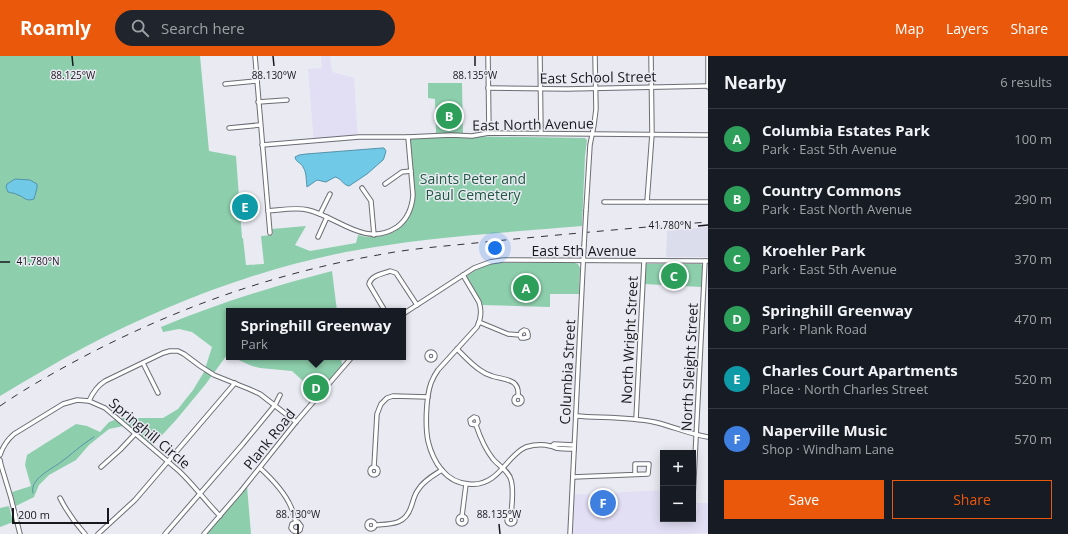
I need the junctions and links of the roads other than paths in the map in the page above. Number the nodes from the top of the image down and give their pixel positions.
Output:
1 (255, 56) edge
2 (488, 56) edge
3 (540, 56) edge
4 (595, 56) edge
5 (651, 56) edge
6 (708, 56) edge
7 (256, 82) junction
8 (225, 84) dead end
9 (651, 87) junction
10 (708, 87) edge
11 (488, 88) junction
12 (596, 88) junction
13 (540, 89) junction
14 (287, 100) dead end
15 (258, 102) junction
16 (260, 125) junction
17 (229, 128) dead end
18 (489, 133) junction
19 (540, 133) junction
20 (592, 134) junction
21 (652, 134) junction
22 (708, 135) edge
23 (408, 137) junction
24 (262, 146) junction
25 (411, 171) junction
26 (385, 184) dead end
27 (362, 188) dead end
28 (330, 194) dead end
29 (604, 202) dead end
30 (647, 202) junction
31 (708, 202) edge
32 (268, 211) junction
33 (320, 214) junction
34 (327, 218) junction
35 (270, 233) dead end
36 (374, 235) junction
37 (318, 237) dead end
38 (583, 261) junction
39 (644, 261) junction
40 (707, 261) edge
41 (463, 275) junction
42 (417, 305) junction
43 (383, 308) edge
44 (406, 312) edge
45 (702, 319) junction
46 (707, 319) edge
47 (479, 322) junction
48 (520, 335) dead end
49 (457, 349) junction
50 (434, 359) dead end
51 (349, 360) edge
52 (142, 363) junction
53 (442, 365) junction
54 (235, 383) junction
55 (158, 393) dead end
56 (280, 395) dead end
57 (518, 396) dead end
58 (428, 397) junction
59 (89, 401) junction
60 (275, 405) junction
61 (576, 416) junction
62 (636, 419) junction
63 (296, 422) junction
64 (476, 425) dead end
65 (135, 434) junction
66 (696, 435) junction
67 (708, 437) edge
68 (574, 447) junction
69 (0, 455) edge
70 (0, 460) edge
71 (168, 462) junction
72 (101, 467) dead end
73 (374, 467) dead end
74 (260, 468) junction
75 (503, 468) junction
76 (442, 470) junction
77 (635, 474) junction
78 (573, 477) junction
79 (466, 484) junction
80 (694, 486) edge
81 (200, 494) junction
82 (60, 498) dead end
83 (511, 515) dead end
84 (220, 516) junction
85 (462, 516) dead end
86 (296, 522) dead end
87 (375, 525) dead end
88 (20, 534) edge
89 (86, 534) edge
90 (98, 534) edge
91 (165, 534) edge
92 (204, 534) edge
93 (570, 534) edge

1 - 7 street
2 - 11 street
3 - 13 street
4 - 12 street, Columbia Street
5 - 9 street
6 - 10 street
7 - 8 street
7 - 15 street
9 - 10 street, East School Street
9 - 12 street, East School Street
9 - 21 street
11 - 13 street, East School Street
11 - 18 street
12 - 13 street, East School Street
12 - 20 street, Columbia Street
13 - 19 street
14 - 15 street
15 - 16 street
16 - 17 street
16 - 24 street
18 - 19 street, East North Avenue
18 - 23 street, East North Avenue
19 - 20 street, East North Avenue
20 - 21 street, East North Avenue
20 - 38 street, Columbia Street, bridge
21 - 22 street, East North Avenue
21 - 30 street
23 - 24 street, East North Avenue
23 - 25 street
24 - 32 street
25 - 26 street
25 - 36 street
27 - 36 street
28 - 33 street
29 - 30 street
30 - 31 street
32 - 33 street
32 - 35 street
33 - 34 street
34 - 36 street
34 - 37 street
38 - 39 street, East 5th Avenue
38 - 41 street, East 5th Avenue
38 - 61 street, Columbia Street
39 - 40 street, East 5th Avenue
39 - 62 street, North Wright Street
40 - 45 street, North Sleight Street
41 - 42 street
41 - 47 street
42 - 43 street
42 - 44 street
45 - 46 street
45 - 66 street, North Sleight Street
47 - 48 street
47 - 49 street
49 - 53 street
49 - 57 street
50 - 53 street
51 - 63 street, Plank Road
52 - 54 street
52 - 55 street
52 - 59 street
53 - 58 street
54 - 60 street
54 - 71 street
56 - 60 street
58 - 73 street
58 - 76 street
59 - 65 street, Springhill Circle
59 - 69 street, Springhill Circle
60 - 63 street
60 - 81 street
61 - 62 street
61 - 68 street, Columbia Street
62 - 66 street
63 - 74 street, Plank Road
64 - 75 street
65 - 71 street, Springhill Circle
65 - 72 street
66 - 67 street
66 - 80 street, North Sleight Street
68 - 75 street
68 - 78 street, Columbia Street
70 - 88 street
71 - 81 street, Springhill Circle
71 - 90 street
74 - 84 street, Plank Road
74 - 86 street
75 - 79 street
75 - 83 street
76 - 79 street
76 - 87 street
77 - 77 street
77 - 78 street
78 - 93 street, Columbia Street
79 - 85 street
81 - 84 street, Springhill Circle
81 - 91 street
82 - 89 street
84 - 92 street, Plank Road

